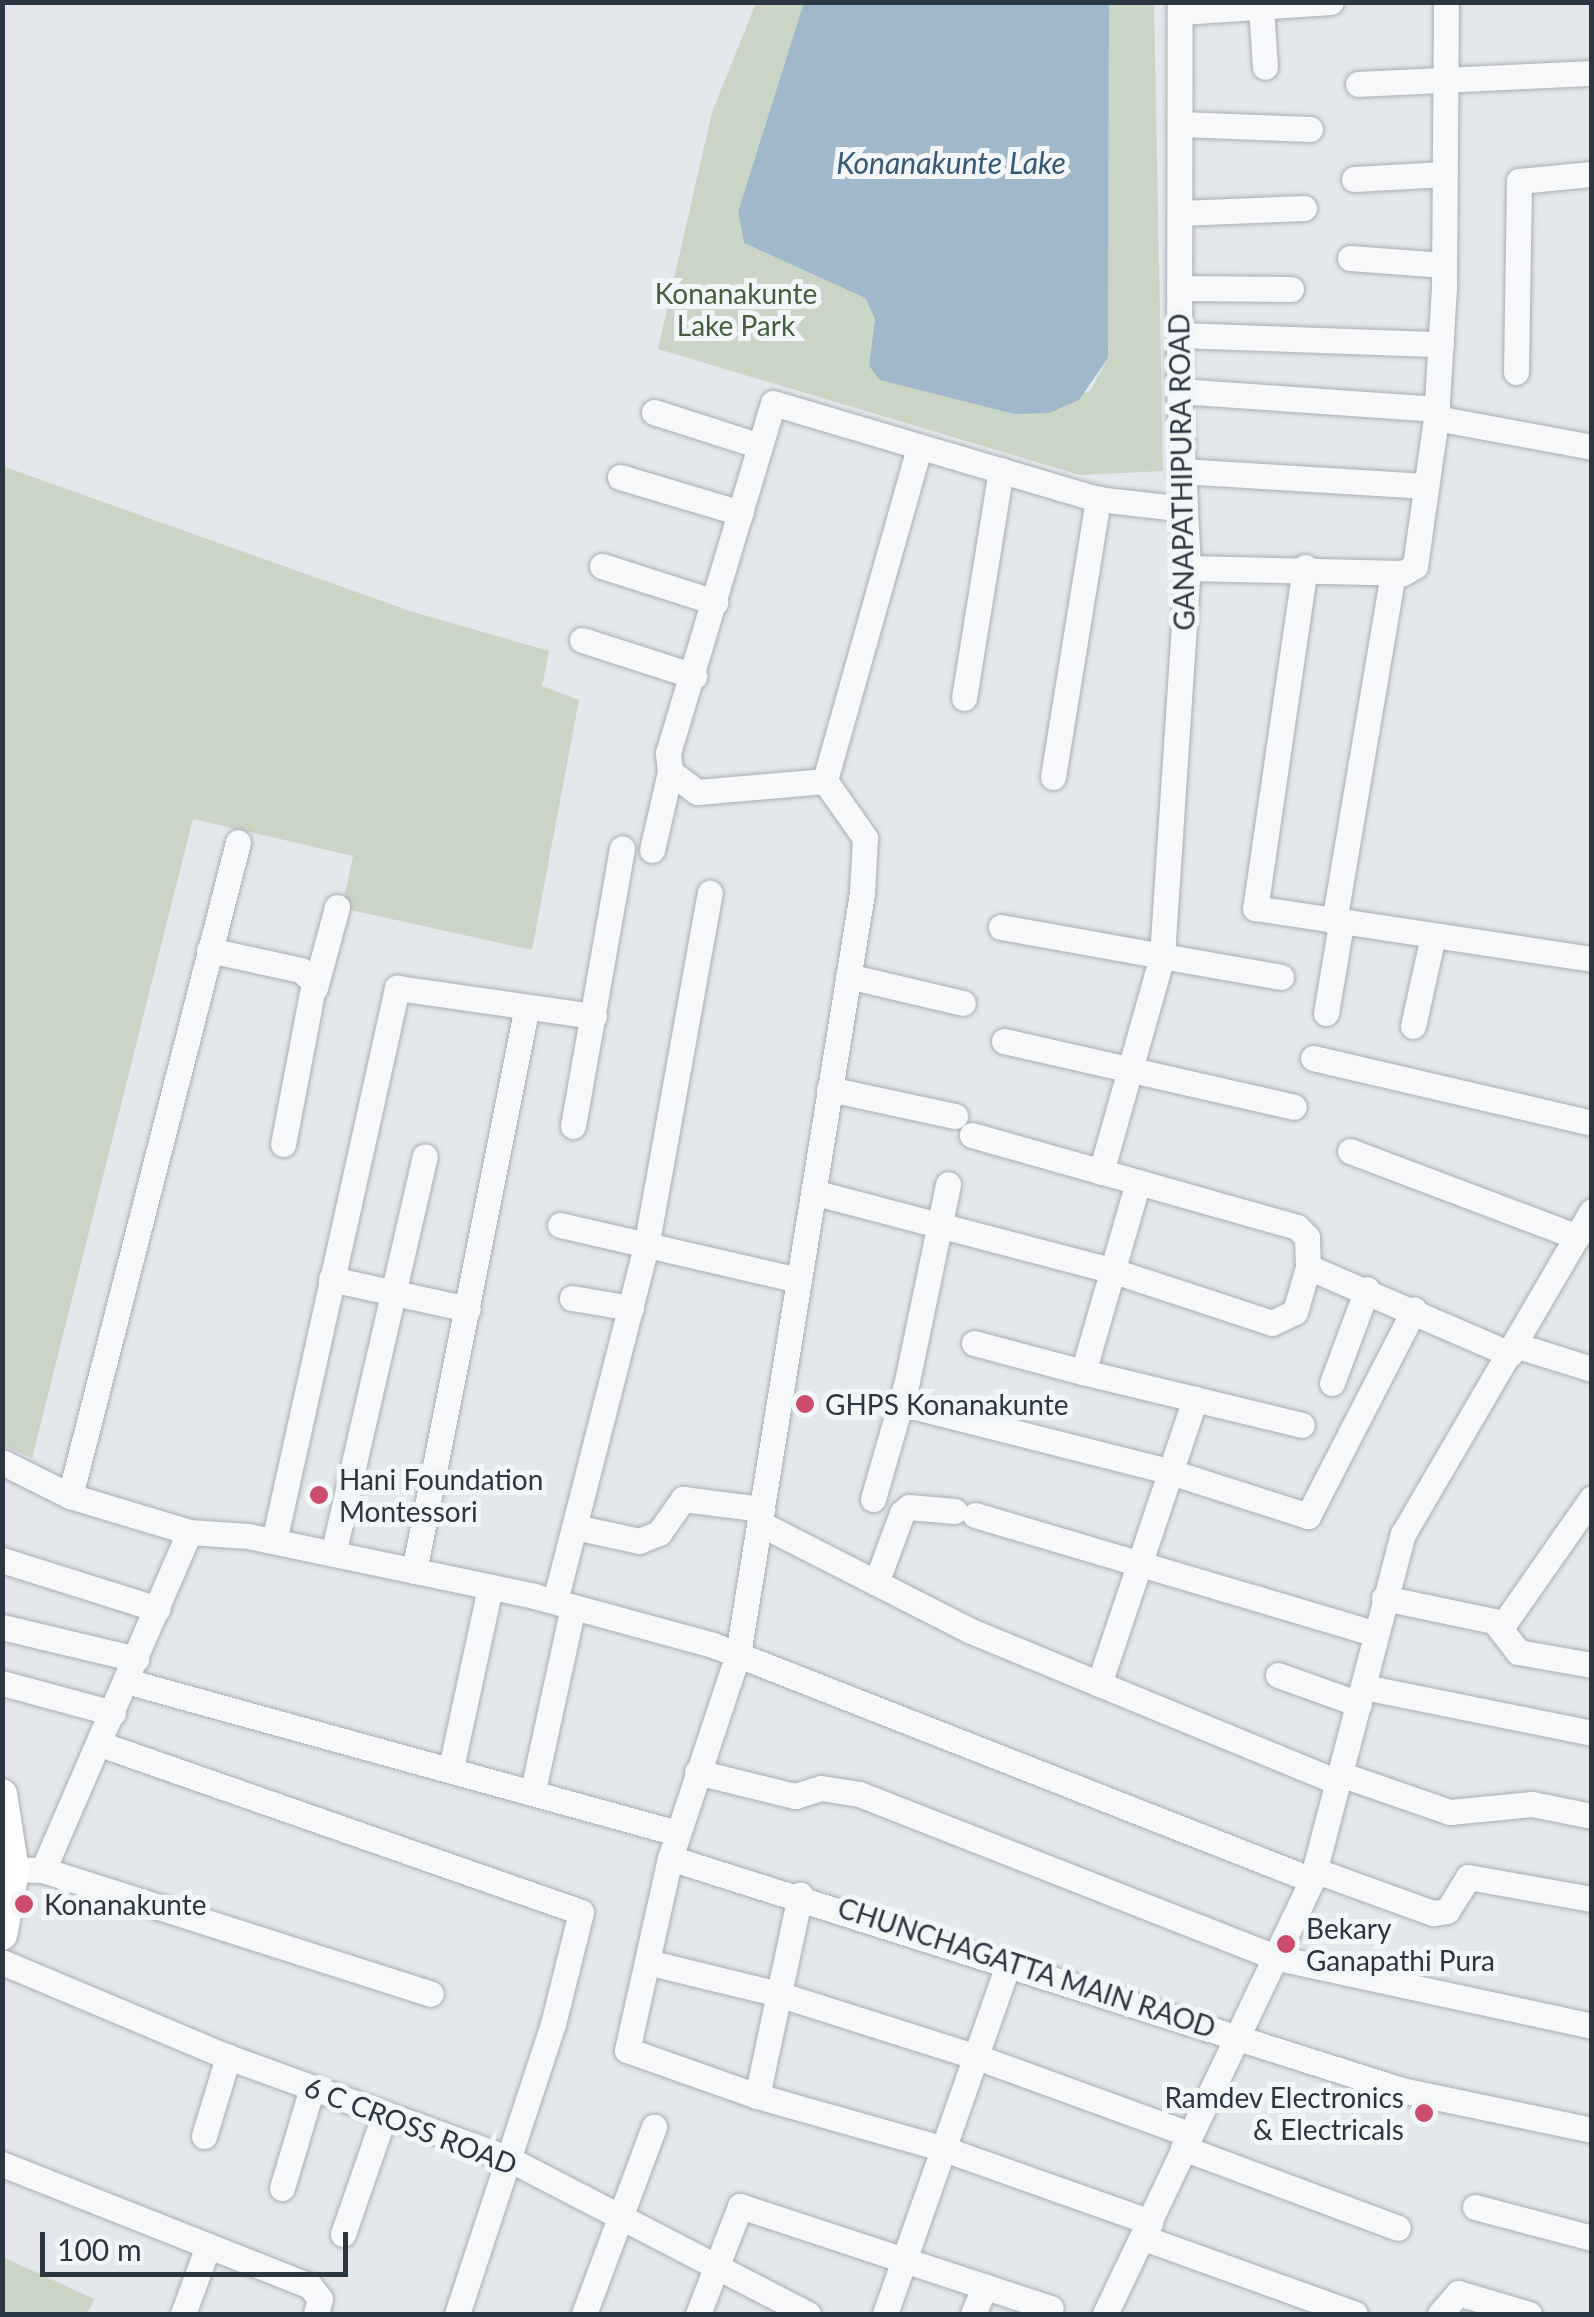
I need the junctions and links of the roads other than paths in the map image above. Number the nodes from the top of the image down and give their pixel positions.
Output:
1 (1330, 2) edge
2 (1446, 2) edge
3 (1180, 7) edge
4 (1261, 7) junction
5 (1265, 67) dead end
6 (1592, 73) edge
7 (1446, 78) junction
8 (1358, 84) dead end
9 (1180, 124) junction
10 (1310, 129) dead end
11 (1446, 174) junction
12 (1592, 174) edge
13 (1354, 179) dead end
14 (1304, 208) dead end
15 (1180, 213) junction
16 (1350, 258) dead end
17 (1444, 265) junction
18 (1180, 288) junction
19 (1291, 289) dead end
20 (1180, 335) junction
21 (1441, 344) junction
22 (1516, 372) dead end
23 (1179, 391) junction
24 (654, 412) dead end
25 (1437, 413) junction
26 (760, 446) junction
27 (1592, 447) edge
28 (919, 448) junction
29 (1000, 470) junction
30 (1181, 471) junction
31 (620, 477) dead end
32 (1426, 486) junction
33 (1098, 499) junction
34 (1184, 508) junction
35 (741, 513) junction
36 (602, 566) dead end
37 (1305, 567) junction
38 (1188, 568) junction
39 (1392, 573) junction
40 (715, 602) junction
41 (582, 640) dead end
42 (694, 676) junction
43 (964, 698) dead end
44 (670, 772) junction
45 (1053, 777) dead end
46 (825, 782) junction
47 (238, 842) dead end
48 (622, 848) dead end
49 (652, 850) dead end
50 (710, 893) dead end
51 (338, 907) dead end
52 (1338, 923) junction
53 (1001, 927) dead end
54 (1432, 936) junction
55 (210, 950) junction
56 (1162, 956) junction
57 (1592, 960) edge
58 (848, 976) junction
59 (1280, 977) dead end
60 (314, 988) junction
61 (963, 1003) dead end
62 (526, 1011) junction
63 (1326, 1014) dead end
64 (594, 1016) junction
65 (1413, 1026) dead end
66 (1004, 1041) dead end
67 (1314, 1058) dead end
68 (1134, 1071) junction
69 (829, 1090) junction
70 (1294, 1108) dead end
71 (1592, 1124) edge
72 (573, 1126) dead end
73 (284, 1144) dead end
74 (1350, 1150) dead end
75 (425, 1158) dead end
76 (1101, 1172) junction
77 (1138, 1182) junction
78 (948, 1184) dead end
79 (813, 1192) junction
80 (1587, 1222) edge
81 (560, 1225) dead end
82 (942, 1226) junction
83 (646, 1248) junction
84 (1308, 1267) junction
85 (1114, 1271) junction
86 (331, 1280) junction
87 (799, 1280) junction
88 (1367, 1289) junction
89 (394, 1293) junction
90 (572, 1298) dead end
91 (631, 1308) junction
92 (468, 1309) junction
93 (1414, 1310) junction
94 (974, 1343) dead end
95 (1513, 1350) junction
96 (1592, 1369) edge
97 (1083, 1372) junction
98 (1332, 1382) dead end
99 (1195, 1399) junction
100 (899, 1403) junction
101 (1302, 1425) dead end
102 (2, 1462) edge
103 (1171, 1472) junction
104 (70, 1496) junction
105 (1592, 1498) edge
106 (873, 1499) dead end
107 (761, 1516) junction
108 (575, 1527) junction
109 (189, 1532) junction
110 (274, 1541) junction
111 (334, 1554) junction
112 (2, 1560) edge
113 (1145, 1563) junction
114 (414, 1571) junction
115 (876, 1583) junction
116 (490, 1587) junction
117 (1384, 1598) junction
118 (564, 1604) junction
119 (157, 1609) junction
120 (1503, 1625) junction
121 (2, 1627) edge
122 (1374, 1633) junction
123 (738, 1654) junction
124 (1592, 1665) edge
125 (131, 1670) junction
126 (1278, 1675) dead end
127 (2, 1683) edge
128 (1099, 1684) junction
129 (1361, 1696) junction
130 (113, 1713) junction
131 (1592, 1733) edge
132 (100, 1744) junction
133 (451, 1768) junction
134 (697, 1772) junction
135 (1339, 1778) junction
136 (534, 1790) junction
137 (2, 1794) edge
138 (1592, 1816) edge
139 (678, 1832) junction
140 (670, 1858) junction
141 (14, 1874) edge
142 (1313, 1875) junction
143 (800, 1895) junction
144 (1592, 1899) edge
145 (2, 1936) edge
146 (1278, 1958) junction
147 (2, 1962) edge
148 (647, 1962) junction
149 (1007, 1967) junction
150 (431, 1994) dead end
151 (778, 1994) junction
152 (1592, 2026) edge
153 (1238, 2034) junction
154 (228, 2057) junction
155 (977, 2057) junction
156 (312, 2088) junction
157 (757, 2096) junction
158 (385, 2114) junction
159 (654, 2127) dead end
160 (1592, 2130) edge
161 (204, 2136) dead end
162 (1186, 2141) junction
163 (944, 2148) junction
164 (508, 2158) junction
165 (2, 2164) edge
166 (282, 2188) dead end
167 (1476, 2208) dead end
168 (619, 2216) junction
169 (1398, 2228) dead end
170 (1147, 2230) junction
171 (343, 2234) dead end
172 (1592, 2238) edge
173 (208, 2246) junction
174 (905, 2257) junction
175 (716, 2264) junction
176 (985, 2286) junction
177 (1051, 2308) dead end
178 (182, 2314) edge
179 (316, 2314) edge
180 (457, 2314) edge
181 (584, 2314) edge
182 (698, 2314) edge
183 (808, 2314) edge
184 (885, 2314) edge
185 (973, 2314) edge
186 (1105, 2314) edge
187 (1356, 2314) edge
188 (1440, 2314) edge
189 (1528, 2314) edge

1 - 4 street
2 - 7 street
3 - 4 street
3 - 9 street, GANAPATHIPURA ROAD
4 - 5 street
6 - 7 street
7 - 8 street
7 - 11 street
9 - 10 street
9 - 15 street, GANAPATHIPURA ROAD
11 - 13 street
11 - 17 street
12 - 22 street
14 - 15 street
15 - 18 street, GANAPATHIPURA ROAD
16 - 17 street
17 - 21 street
18 - 19 street
18 - 20 street, GANAPATHIPURA ROAD
20 - 21 street
20 - 23 street, GANAPATHIPURA ROAD
21 - 25 street
23 - 25 street
23 - 30 street, GANAPATHIPURA ROAD
24 - 26 street
25 - 27 street
25 - 32 street
26 - 28 street
26 - 35 street
28 - 29 street
28 - 46 street
29 - 33 street
29 - 43 street
30 - 32 street
30 - 34 street, GANAPATHIPURA ROAD
31 - 35 street
32 - 39 street
33 - 34 street
33 - 45 street
34 - 38 street, GANAPATHIPURA ROAD
35 - 40 street
36 - 40 street
37 - 38 street
37 - 39 street
37 - 52 street
38 - 56 street, GANAPATHIPURA ROAD
39 - 52 street
40 - 42 street
41 - 42 street
42 - 44 street
44 - 46 street
44 - 49 street
46 - 58 street
47 - 55 street
48 - 64 street
50 - 83 street
51 - 60 street
52 - 54 street
52 - 63 street
53 - 56 street
54 - 57 street
54 - 65 street
55 - 60 street
55 - 104 street
56 - 59 street
56 - 68 street, GANAPATHIPURA ROAD
58 - 61 street
58 - 69 street
60 - 73 street
62 - 64 street
62 - 86 street
62 - 92 street
64 - 72 street
66 - 68 street
67 - 71 street
68 - 70 street
68 - 76 street, GANAPATHIPURA ROAD
69 - 76 street
69 - 79 street
74 - 80 street
75 - 89 street
76 - 77 street
77 - 84 street
77 - 85 street
78 - 82 street
79 - 82 street
79 - 87 street
80 - 95 street
81 - 83 street
82 - 85 street
82 - 100 street
83 - 87 street
83 - 91 street
84 - 85 street
84 - 88 street
85 - 97 street
86 - 89 street
86 - 110 street
87 - 107 street
88 - 93 street
88 - 98 street
89 - 92 street
89 - 111 street
90 - 91 street
91 - 108 street
92 - 114 street
93 - 95 street
93 - 103 street
94 - 97 street
95 - 96 street
95 - 117 street
97 - 99 street
99 - 101 street
99 - 103 street
100 - 103 street
100 - 106 street
102 - 104 street
103 - 113 street
104 - 109 street
105 - 120 street
107 - 108 street
107 - 115 street
107 - 123 street
108 - 118 street
109 - 110 street
109 - 119 street
110 - 111 street
111 - 114 street
112 - 119 street
113 - 115 street
113 - 122 street
113 - 128 street
114 - 116 street
115 - 128 street
116 - 118 street
116 - 133 street
117 - 120 street
117 - 122 street
118 - 123 street
118 - 136 street
119 - 125 street
120 - 124 street
121 - 125 street
122 - 129 street
123 - 134 street
123 - 142 street
125 - 130 street
125 - 133 street
126 - 129 street
127 - 130 street
128 - 135 street
129 - 131 street
129 - 135 street
130 - 132 street
132 - 141 street
132 - 164 street
133 - 136 street
134 - 139 street
134 - 146 street
135 - 138 street
135 - 142 street
136 - 139 street
137 - 141 main road
139 - 140 street
140 - 143 street, CHUNCHAGATTA MAIN RAOD
140 - 148 street
141 - 145 main road
141 - 150 street
142 - 144 street
142 - 146 street
143 - 149 street, CHUNCHAGATTA MAIN RAOD
143 - 151 street
146 - 152 street
146 - 153 street
147 - 154 street, 6 C CROSS ROAD
148 - 151 street
148 - 157 street
149 - 153 street, CHUNCHAGATTA MAIN RAOD
149 - 155 street
151 - 155 street
151 - 157 street
153 - 160 street, CHUNCHAGATTA MAIN RAOD
153 - 162 street
154 - 156 street, 6 C CROSS ROAD
154 - 161 street
155 - 162 street
155 - 163 street
156 - 158 street, 6 C CROSS ROAD
156 - 166 street
157 - 163 street
158 - 164 street, 6 C CROSS ROAD
158 - 171 street
159 - 168 street
162 - 169 street
162 - 170 street
163 - 170 street
163 - 174 street
164 - 168 street, 6 C CROSS ROAD
164 - 180 street
165 - 173 street
167 - 172 street
168 - 175 street, 6 C CROSS ROAD
168 - 181 street
170 - 186 street
170 - 187 street
173 - 178 street
173 - 179 street
174 - 175 street
174 - 176 street
174 - 184 street
175 - 182 street
175 - 183 street, 6 C CROSS ROAD
176 - 177 street
176 - 185 street
188 - 189 street

